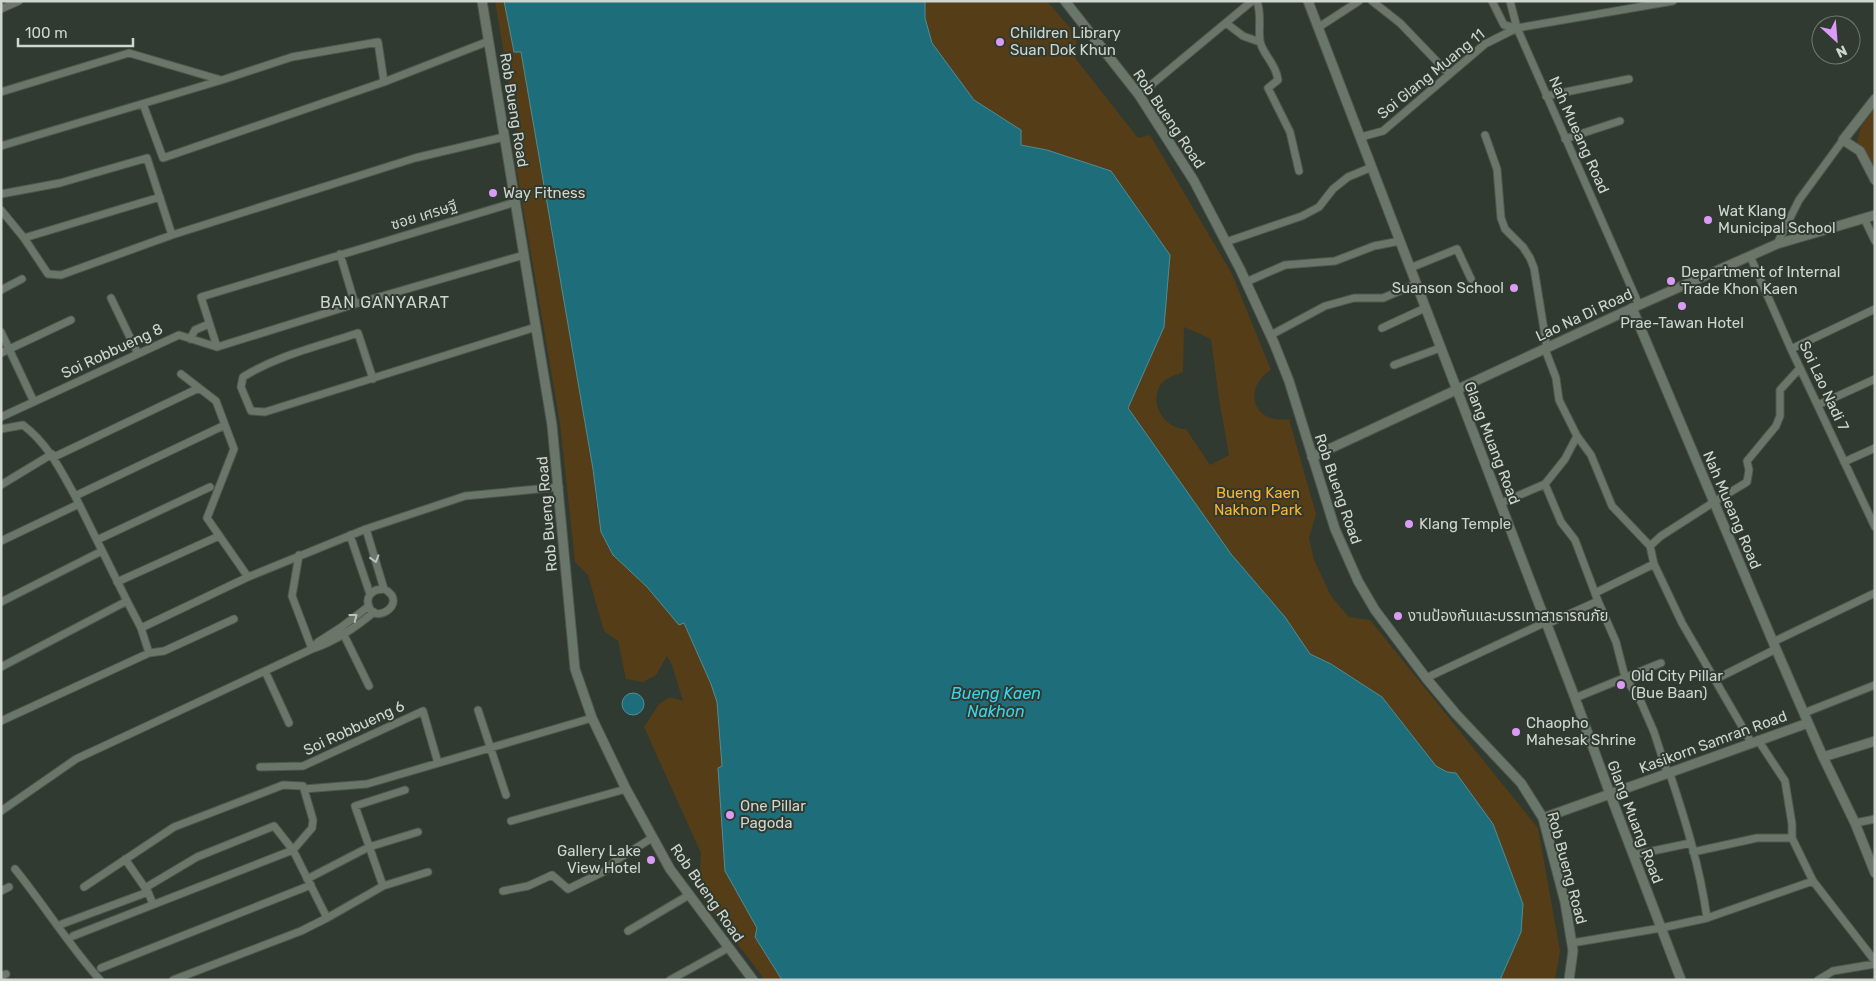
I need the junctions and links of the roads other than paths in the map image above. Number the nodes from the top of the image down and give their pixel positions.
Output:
1 (20, 1) edge
2 (482, 1) edge
3 (1065, 1) edge
4 (1252, 1) edge
5 (1257, 1) edge
6 (1308, 1) edge
7 (1359, 1) edge
8 (1372, 1) edge
9 (1492, 1) edge
10 (1510, 1) edge
11 (1673, 1) edge
12 (1, 10) edge
13 (1226, 23) junction
14 (1319, 27) junction
15 (1517, 28) junction
16 (489, 41) junction
17 (1260, 42) junction
18 (1450, 74) junction
19 (1629, 79) dead end
20 (222, 80) junction
21 (384, 82) junction
22 (1, 92) edge
23 (1139, 95) junction
24 (1546, 96) junction
25 (1875, 99) edge
26 (144, 104) junction
27 (1620, 121) dead end
28 (1485, 135) dead end
29 (504, 137) junction
30 (1360, 137) junction
31 (1565, 139) junction
32 (1843, 140) junction
33 (1, 146) edge
34 (1372, 167) junction
35 (1300, 170) dead end
36 (1875, 180) edge
37 (1, 194) edge
38 (160, 197) junction
39 (516, 202) junction
40 (1, 210) edge
41 (1875, 215) edge
42 (1864, 218) junction
43 (172, 235) junction
44 (24, 238) junction
45 (1400, 241) junction
46 (1875, 241) edge
47 (1226, 242) junction
48 (1778, 244) junction
49 (340, 254) junction
50 (524, 255) junction
51 (1750, 256) junction
52 (1410, 268) junction
53 (22, 279) dead end
54 (1471, 279) dead end
55 (1246, 282) junction
56 (1416, 284) junction
57 (1, 290) edge
58 (111, 298) dead end
59 (354, 304) junction
60 (1635, 306) junction
61 (1426, 308) junction
62 (1875, 309) edge
63 (71, 320) dead end
64 (210, 324) junction
65 (536, 327) junction
66 (1382, 328) dead end
67 (1, 332) edge
68 (1271, 335) junction
69 (190, 338) junction
70 (217, 347) junction
71 (1440, 348) junction
72 (1546, 348) junction
73 (1791, 349) junction
74 (9, 350) junction
75 (1, 353) edge
76 (138, 354) junction
77 (1394, 365) dead end
78 (1800, 368) junction
79 (181, 374) dead end
80 (373, 379) junction
81 (1875, 379) edge
82 (199, 388) junction
83 (1456, 390) junction
84 (34, 402) junction
85 (1818, 405) junction
86 (1, 417) edge
87 (225, 425) junction
88 (1, 429) edge
89 (1577, 436) junction
90 (1875, 448) edge
91 (53, 455) junction
92 (1312, 457) junction
93 (1844, 462) junction
94 (1545, 484) junction
95 (1, 485) edge
96 (210, 487) dead end
97 (559, 487) junction
98 (75, 496) junction
99 (1714, 502) junction
100 (1501, 503) junction
101 (79, 504) junction
102 (1875, 527) edge
103 (366, 529) junction
104 (350, 535) junction
105 (219, 536) junction
106 (1, 540) edge
107 (97, 540) junction
108 (1650, 546) junction
109 (102, 551) junction
110 (299, 555) junction
111 (1654, 564) junction
112 (248, 577) junction
113 (118, 582) junction
114 (384, 589) junction
115 (1875, 593) edge
116 (370, 594) junction
117 (1595, 594) junction
118 (127, 601) junction
119 (1598, 601) junction
120 (1, 602) edge
121 (369, 606) junction
122 (374, 612) junction
123 (234, 619) dead end
124 (1546, 623) junction
125 (141, 628) junction
126 (342, 632) junction
127 (1775, 646) junction
128 (312, 649) junction
129 (149, 653) junction
130 (1660, 663) dead end
131 (1, 667) edge
132 (265, 671) junction
133 (1625, 677) junction
134 (1720, 677) dead end
135 (1426, 678) junction
136 (1875, 685) edge
137 (369, 686) dead end
138 (1575, 698) junction
139 (478, 710) dead end
140 (1804, 713) junction
141 (592, 718) junction
142 (1, 721) edge
143 (1808, 723) junction
144 (289, 724) dead end
145 (1755, 741) junction
146 (1875, 741) edge
147 (490, 749) junction
148 (1823, 758) junction
149 (438, 763) junction
150 (260, 767) dead end
151 (1668, 772) junction
152 (304, 789) junction
153 (405, 790) dead end
154 (626, 790) junction
155 (1610, 794) junction
156 (506, 795) dead end
157 (1, 811) edge
158 (1543, 818) junction
159 (1875, 819) edge
160 (511, 821) dead end
161 (1855, 823) junction
162 (418, 832) dead end
163 (652, 838) junction
164 (1792, 838) junction
165 (1691, 843) junction
166 (369, 847) junction
167 (293, 850) junction
168 (1693, 852) junction
169 (1633, 855) junction
170 (125, 859) junction
171 (15, 869) dead end
172 (428, 872) dead end
173 (1875, 874) edge
174 (1813, 881) junction
175 (309, 882) junction
176 (383, 886) junction
177 (9, 887) dead end
178 (84, 887) dead end
179 (146, 890) junction
180 (1, 891) edge
181 (503, 891) dead end
182 (688, 895) junction
183 (153, 904) junction
184 (327, 918) junction
185 (1707, 918) junction
186 (62, 924) dead end
187 (1661, 928) junction
188 (628, 931) dead end
189 (73, 936) dead end
190 (1572, 943) junction
191 (728, 948) junction
192 (1875, 963) edge
193 (101, 968) dead end
194 (100, 980) edge
195 (173, 980) edge
196 (670, 980) edge
197 (753, 980) edge
198 (1569, 980) edge
199 (1681, 980) edge
200 (1818, 980) edge

1 - 12 street
2 - 16 street, Rob Bueng Road
3 - 23 street, Rob Bueng Road
4 - 13 street
5 - 17 street
6 - 14 street, Glang Muang Road
7 - 14 street
8 - 18 street
9 - 15 street
10 - 15 street, Nah Mueang Road
11 - 15 street, Soi Glang Muang 11
13 - 17 street
13 - 23 street
14 - 30 street, Glang Muang Road
15 - 18 street, Soi Glang Muang 11
15 - 24 street, Nah Mueang Road
16 - 21 street
16 - 29 street, Rob Bueng Road
17 - 35 street
18 - 30 street, Soi Glang Muang 11
19 - 24 street
20 - 21 street
20 - 22 street
20 - 26 street
21 - 26 street
23 - 47 street, Rob Bueng Road
24 - 31 street, Nah Mueang Road
25 - 32 street
26 - 33 street
27 - 31 street
28 - 72 street
29 - 39 street, Rob Bueng Road
29 - 43 street
30 - 34 street, Glang Muang Road
31 - 60 street, Nah Mueang Road
32 - 36 street
32 - 48 street
34 - 45 street, Glang Muang Road
34 - 47 street
37 - 38 street
38 - 43 street
38 - 44 street
39 - 49 street, ซอย เศรษฐี
39 - 50 street, Rob Bueng Road
40 - 44 street
41 - 42 street, Lao Na Di Road
42 - 46 street
42 - 48 street, Lao Na Di Road
43 - 44 street
45 - 52 street, Glang Muang Road
45 - 55 street
47 - 55 street, Rob Bueng Road
48 - 51 street, Lao Na Di Road
49 - 59 street
49 - 64 street, ซอย เศรษฐี
50 - 59 street
50 - 65 street, Rob Bueng Road
51 - 60 street, Lao Na Di Road
51 - 73 street, Soi Lao Nadi 7
52 - 54 street
52 - 56 street, Glang Muang Road
53 - 57 street
55 - 68 street, Rob Bueng Road
56 - 61 street, Glang Muang Road
56 - 68 street
58 - 76 street
59 - 70 street
60 - 72 street, Lao Na Di Road
60 - 99 street, Nah Mueang Road
61 - 66 street
61 - 71 street, Glang Muang Road
62 - 73 street
63 - 74 street
64 - 69 street
64 - 70 street
65 - 80 street
65 - 97 street, Rob Bueng Road
67 - 74 street
68 - 92 street, Rob Bueng Road
69 - 70 street, Soi Robbueng 8
69 - 76 street, Soi Robbueng 8
71 - 77 street
71 - 83 street, Glang Muang Road
72 - 83 street, Lao Na Di Road
72 - 89 street
73 - 78 street, Soi Lao Nadi 7
74 - 75 street
74 - 84 street
76 - 84 street, Soi Robbueng 8
78 - 85 street, Soi Lao Nadi 7
78 - 99 street
79 - 82 street
80 - 80 street
81 - 85 street
82 - 87 street
82 - 91 street
83 - 92 street, Lao Na Di Road
83 - 100 street, Glang Muang Road
84 - 86 street, Soi Robbueng 8
85 - 93 street, Soi Lao Nadi 7
87 - 98 street
87 - 105 street
88 - 91 street
89 - 94 street
89 - 108 street
90 - 93 street
91 - 95 street
91 - 98 street
92 - 135 street, Rob Bueng Road
93 - 102 street, Soi Lao Nadi 7
94 - 100 street
94 - 117 street
96 - 107 street
97 - 103 street
97 - 141 street, Rob Bueng Road
98 - 101 street
99 - 108 street
99 - 127 street, Nah Mueang Road
100 - 124 street, Glang Muang Road
101 - 106 street
101 - 107 street
103 - 104 street
103 -> 114 street
104 - 110 street
104 - 116 street
105 - 112 street
105 - 113 street
107 - 109 street
108 - 111 street
109 - 113 street
109 - 120 street
110 - 112 street
110 - 128 street
111 - 117 street
111 - 145 street
112 - 125 street
113 - 118 street
114 - 116 street
114 - 122 street
115 - 127 street
116 - 121 street
117 - 119 street
118 - 125 street
118 - 131 street
119 - 124 street
119 - 133 street
121 - 122 street
126 -> 121 street
122 - 126 street
123 - 129 street
124 - 135 street
124 - 138 street, Glang Muang Road
125 - 129 street
126 - 128 street
126 - 137 street
127 - 134 street
127 - 140 street, Nah Mueang Road
128 - 132 street
129 - 142 street
130 - 133 street
132 - 144 street
132 - 157 street
133 - 138 street
133 - 151 street
135 - 158 street, Rob Bueng Road
136 - 140 street
138 - 155 street, Glang Muang Road
139 - 147 street
140 - 143 street, Nah Mueang Road
141 - 147 street
141 - 154 street, Rob Bueng Road
143 - 145 street, Kasikorn Samran Road
143 - 148 street, Nah Mueang Road
145 - 151 street, Kasikorn Samran Road
145 - 164 street
146 - 148 street
147 - 149 street
147 - 156 street
148 - 161 street, Nah Mueang Road
149 - 150 street, Soi Robbueng 6
149 - 152 street
151 - 155 street, Kasikorn Samran Road
151 - 165 street
152 - 167 street
152 - 170 street
153 - 166 street
154 - 160 street
154 - 163 street, Rob Bueng Road
155 - 158 street, Kasikorn Samran Road
155 - 169 street, Glang Muang Road
158 - 190 street, Rob Bueng Road
159 - 161 street
161 - 173 street, Nah Mueang Road
162 - 166 street
163 - 181 street
163 - 182 street, Rob Bueng Road
164 - 168 street
164 - 174 street
165 - 168 street
165 - 169 street
166 - 175 street
166 - 176 street
167 - 175 street
167 - 179 street
167 - 183 street
168 - 185 street
169 - 187 street, Glang Muang Road
170 - 178 street
170 - 179 street
171 - 194 street
172 - 176 street
174 - 185 street
174 - 192 street
175 - 184 street
175 - 193 street
176 - 184 street
177 - 180 street
179 - 183 street
179 - 186 street
182 - 188 street
182 - 191 street, Rob Bueng Road
183 - 189 street
184 - 195 street
185 - 187 street
187 - 190 street
187 - 199 street, Glang Muang Road
190 - 198 street, Rob Bueng Road
191 - 196 street
191 - 197 street, Rob Bueng Road
192 - 200 street

